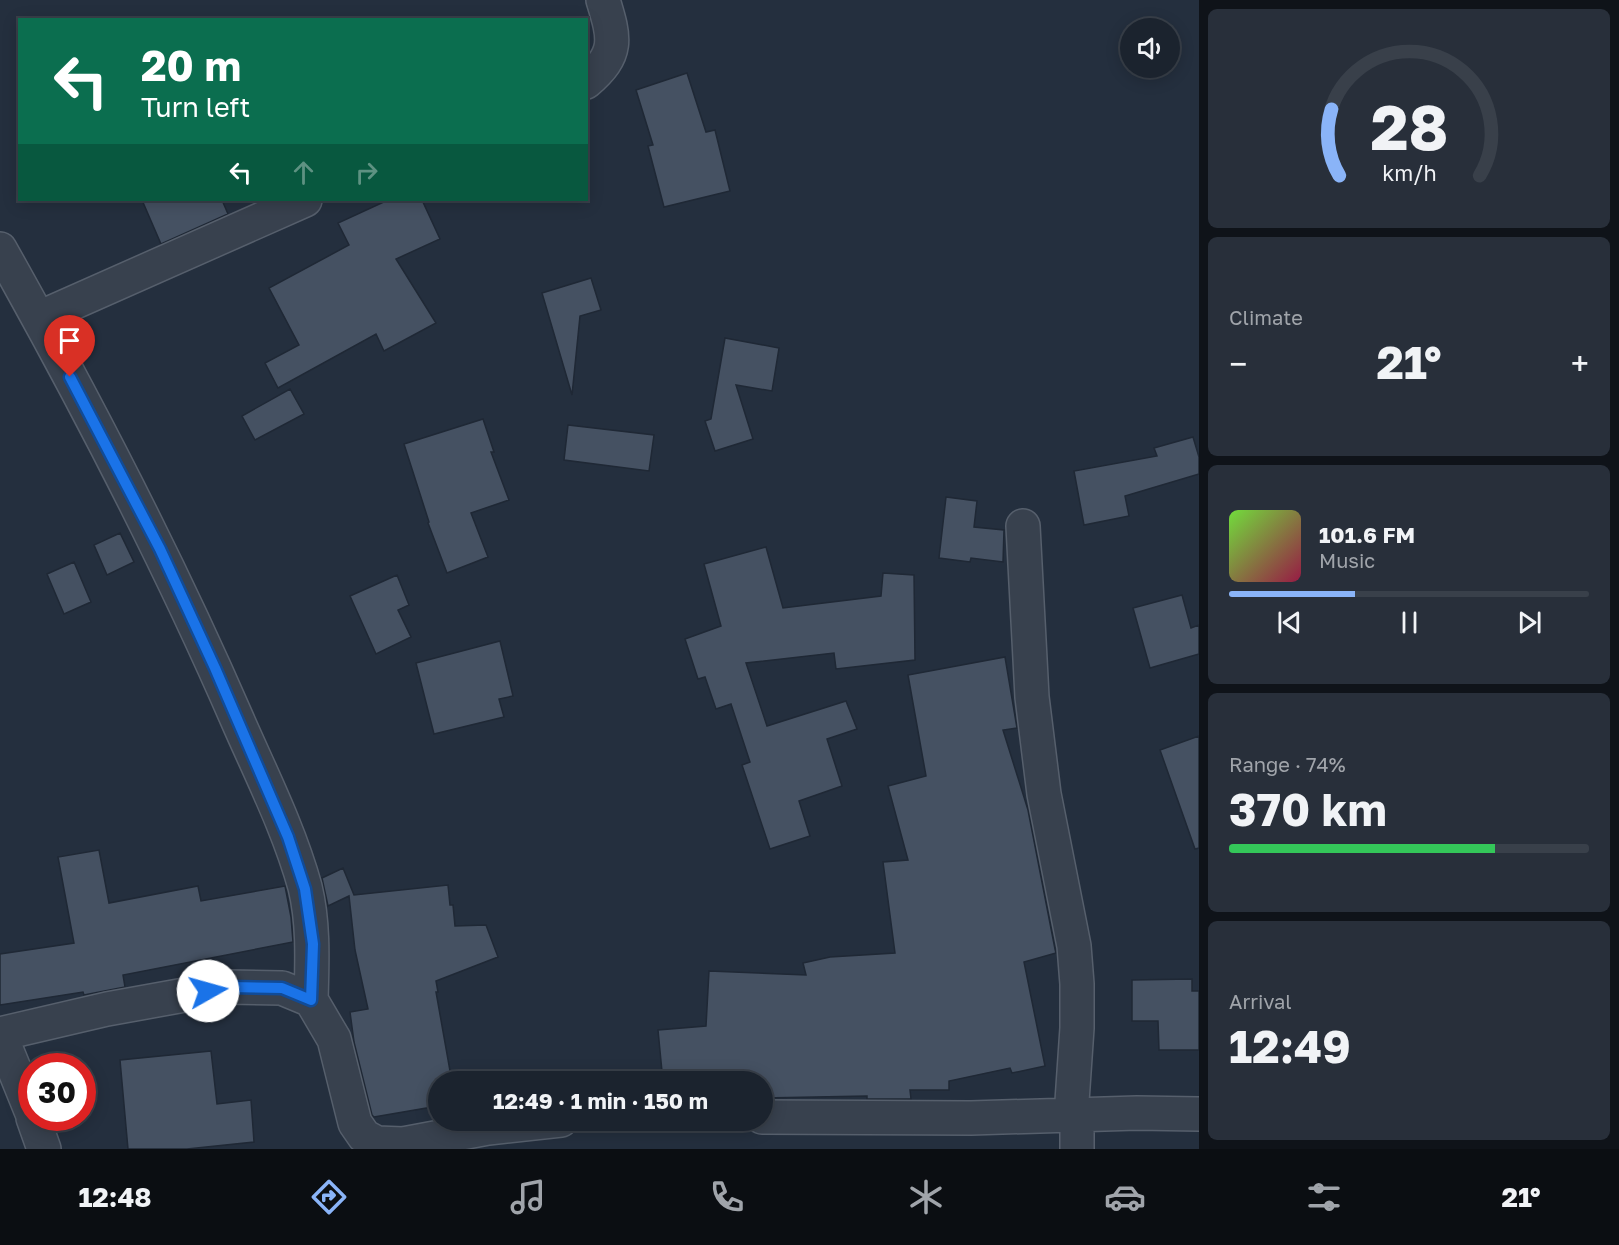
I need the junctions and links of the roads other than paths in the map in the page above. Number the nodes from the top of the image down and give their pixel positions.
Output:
1 (603, 0) edge
2 (588, 80) edge
3 (303, 201) edge
4 (0, 249) edge
5 (39, 318) junction
6 (1023, 526) dead end
7 (311, 1000) junction
8 (0, 1034) edge
9 (18, 1078) edge
10 (1199, 1114) edge
11 (1074, 1116) junction
12 (773, 1117) edge
13 (38, 1131) edge
14 (472, 1131) edge
15 (353, 1136) edge
16 (44, 1149) edge
17 (1077, 1149) edge

1 - 2 street
3 - 5 street
4 - 5 street
5 - 7 street
6 - 11 street
7 - 8 street
7 - 15 street
8 - 9 street
10 - 11 street
11 - 12 street
11 - 17 street
13 - 16 street
14 - 15 street

